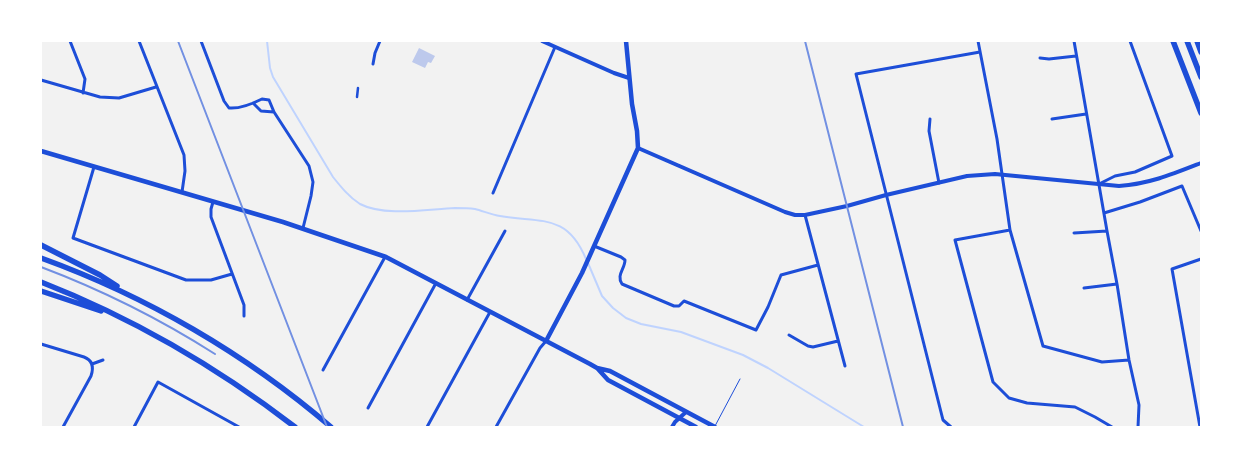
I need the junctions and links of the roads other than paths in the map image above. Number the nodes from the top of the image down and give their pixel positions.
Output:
1 (70, 41) edge
2 (139, 41) edge
3 (201, 41) edge
4 (380, 41) edge
5 (542, 41) edge
6 (626, 41) edge
7 (978, 41) edge
8 (1074, 41) edge
9 (1130, 41) edge
10 (1173, 41) edge
11 (1187, 41) edge
12 (1197, 41) edge
13 (555, 47) junction
14 (980, 52) junction
15 (1201, 52) edge
16 (1076, 56) junction
17 (1040, 58) dead end
18 (373, 64) dead end
19 (1201, 77) edge
20 (629, 78) junction
21 (41, 80) edge
22 (156, 87) junction
23 (358, 88) dead end
24 (83, 93) junction
25 (357, 97) dead end
26 (253, 103) junction
27 (274, 112) junction
28 (1201, 112) edge
29 (1086, 114) junction
30 (930, 119) dead end
31 (1052, 119) dead end
32 (638, 148) junction
33 (41, 151) edge
34 (1198, 164) edge
35 (94, 167) junction
36 (1003, 175) junction
37 (940, 183) junction
38 (1099, 184) junction
39 (182, 192) junction
40 (493, 193) dead end
41 (886, 195) junction
42 (213, 202) junction
43 (1104, 213) junction
44 (805, 215) junction
45 (303, 228) junction
46 (1010, 230) junction
47 (505, 231) dead end
48 (1107, 231) junction
49 (1201, 231) edge
50 (1074, 233) dead end
51 (41, 246) edge
52 (594, 246) junction
53 (386, 257) junction
54 (41, 258) edge
55 (1201, 258) edge
56 (818, 264) junction
57 (232, 274) junction
58 (41, 282) edge
59 (436, 283) junction
60 (1117, 284) junction
61 (1084, 288) dead end
62 (41, 291) edge
63 (131, 296) junction
64 (467, 300) junction
65 (490, 312) junction
66 (244, 316) dead end
67 (121, 317) junction
68 (789, 336) dead end
69 (546, 341) junction
70 (838, 341) junction
71 (41, 344) edge
72 (102, 360) dead end
73 (1129, 360) junction
74 (92, 364) junction
75 (845, 366) dead end
76 (597, 368) junction
77 (323, 370) dead end
78 (740, 379) dead end
79 (368, 408) dead end
80 (686, 412) junction
81 (679, 418) junction
82 (63, 427) edge
83 (134, 427) edge
84 (239, 427) edge
85 (295, 427) edge
86 (331, 427) edge
87 (427, 427) edge
88 (496, 427) edge
89 (672, 427) edge
90 (696, 427) edge
91 (715, 427) edge
92 (951, 427) edge
93 (1112, 427) edge
94 (1138, 427) edge
95 (1200, 427) edge

1 - 24 street
2 - 22 street
3 - 26 street
4 - 18 street
5 - 13 street
6 - 20 main road
7 - 14 street
8 - 16 street
9 - 38 street
10 - 28 highway
11 - 19 highway
12 - 15 highway
13 - 20 street
13 - 40 street
14 - 36 street
14 - 41 street
16 - 17 street
16 - 29 street
20 - 32 main road
21 - 24 street
22 - 24 street
22 - 39 street
23 - 25 street
26 - 27 street
26 - 27 street
27 - 45 street
29 - 31 street
29 - 38 street
30 - 37 street
32 - 44 street
32 - 52 main road
33 - 35 main road
34 - 38 street
35 - 39 main road
35 - 57 street
36 - 37 street
36 - 38 street
36 - 46 street
37 - 41 street
38 - 43 street
39 - 42 main road
41 - 44 street
41 - 92 street
42 - 45 main road
42 - 57 street
43 - 48 street
43 - 49 street
44 - 56 street
45 - 53 main road
46 - 73 street
46 - 93 street
47 - 64 street
48 - 50 street
48 - 60 street
51 - 63 highway
52 - 56 street
52 - 69 main road
53 - 59 main road
53 - 77 street
54 - 63 highway
55 - 95 street
56 - 70 street
57 - 66 street
58 - 67 highway
59 - 64 main road
59 - 79 street
60 - 61 street
60 - 73 street
62 - 67 highway
63 - 86 highway
64 - 65 main road
65 - 69 main road
65 - 87 street
67 - 85 highway
68 - 70 street
69 - 76 main road
69 - 88 street
70 - 75 street
71 - 74 street
72 - 74 street
73 - 94 street
74 - 82 street
76 - 80 main road
76 - 81 main road
78 - 91 lane
80 - 81 street
80 - 91 main road
81 - 89 street
81 - 90 main road
83 - 84 street

